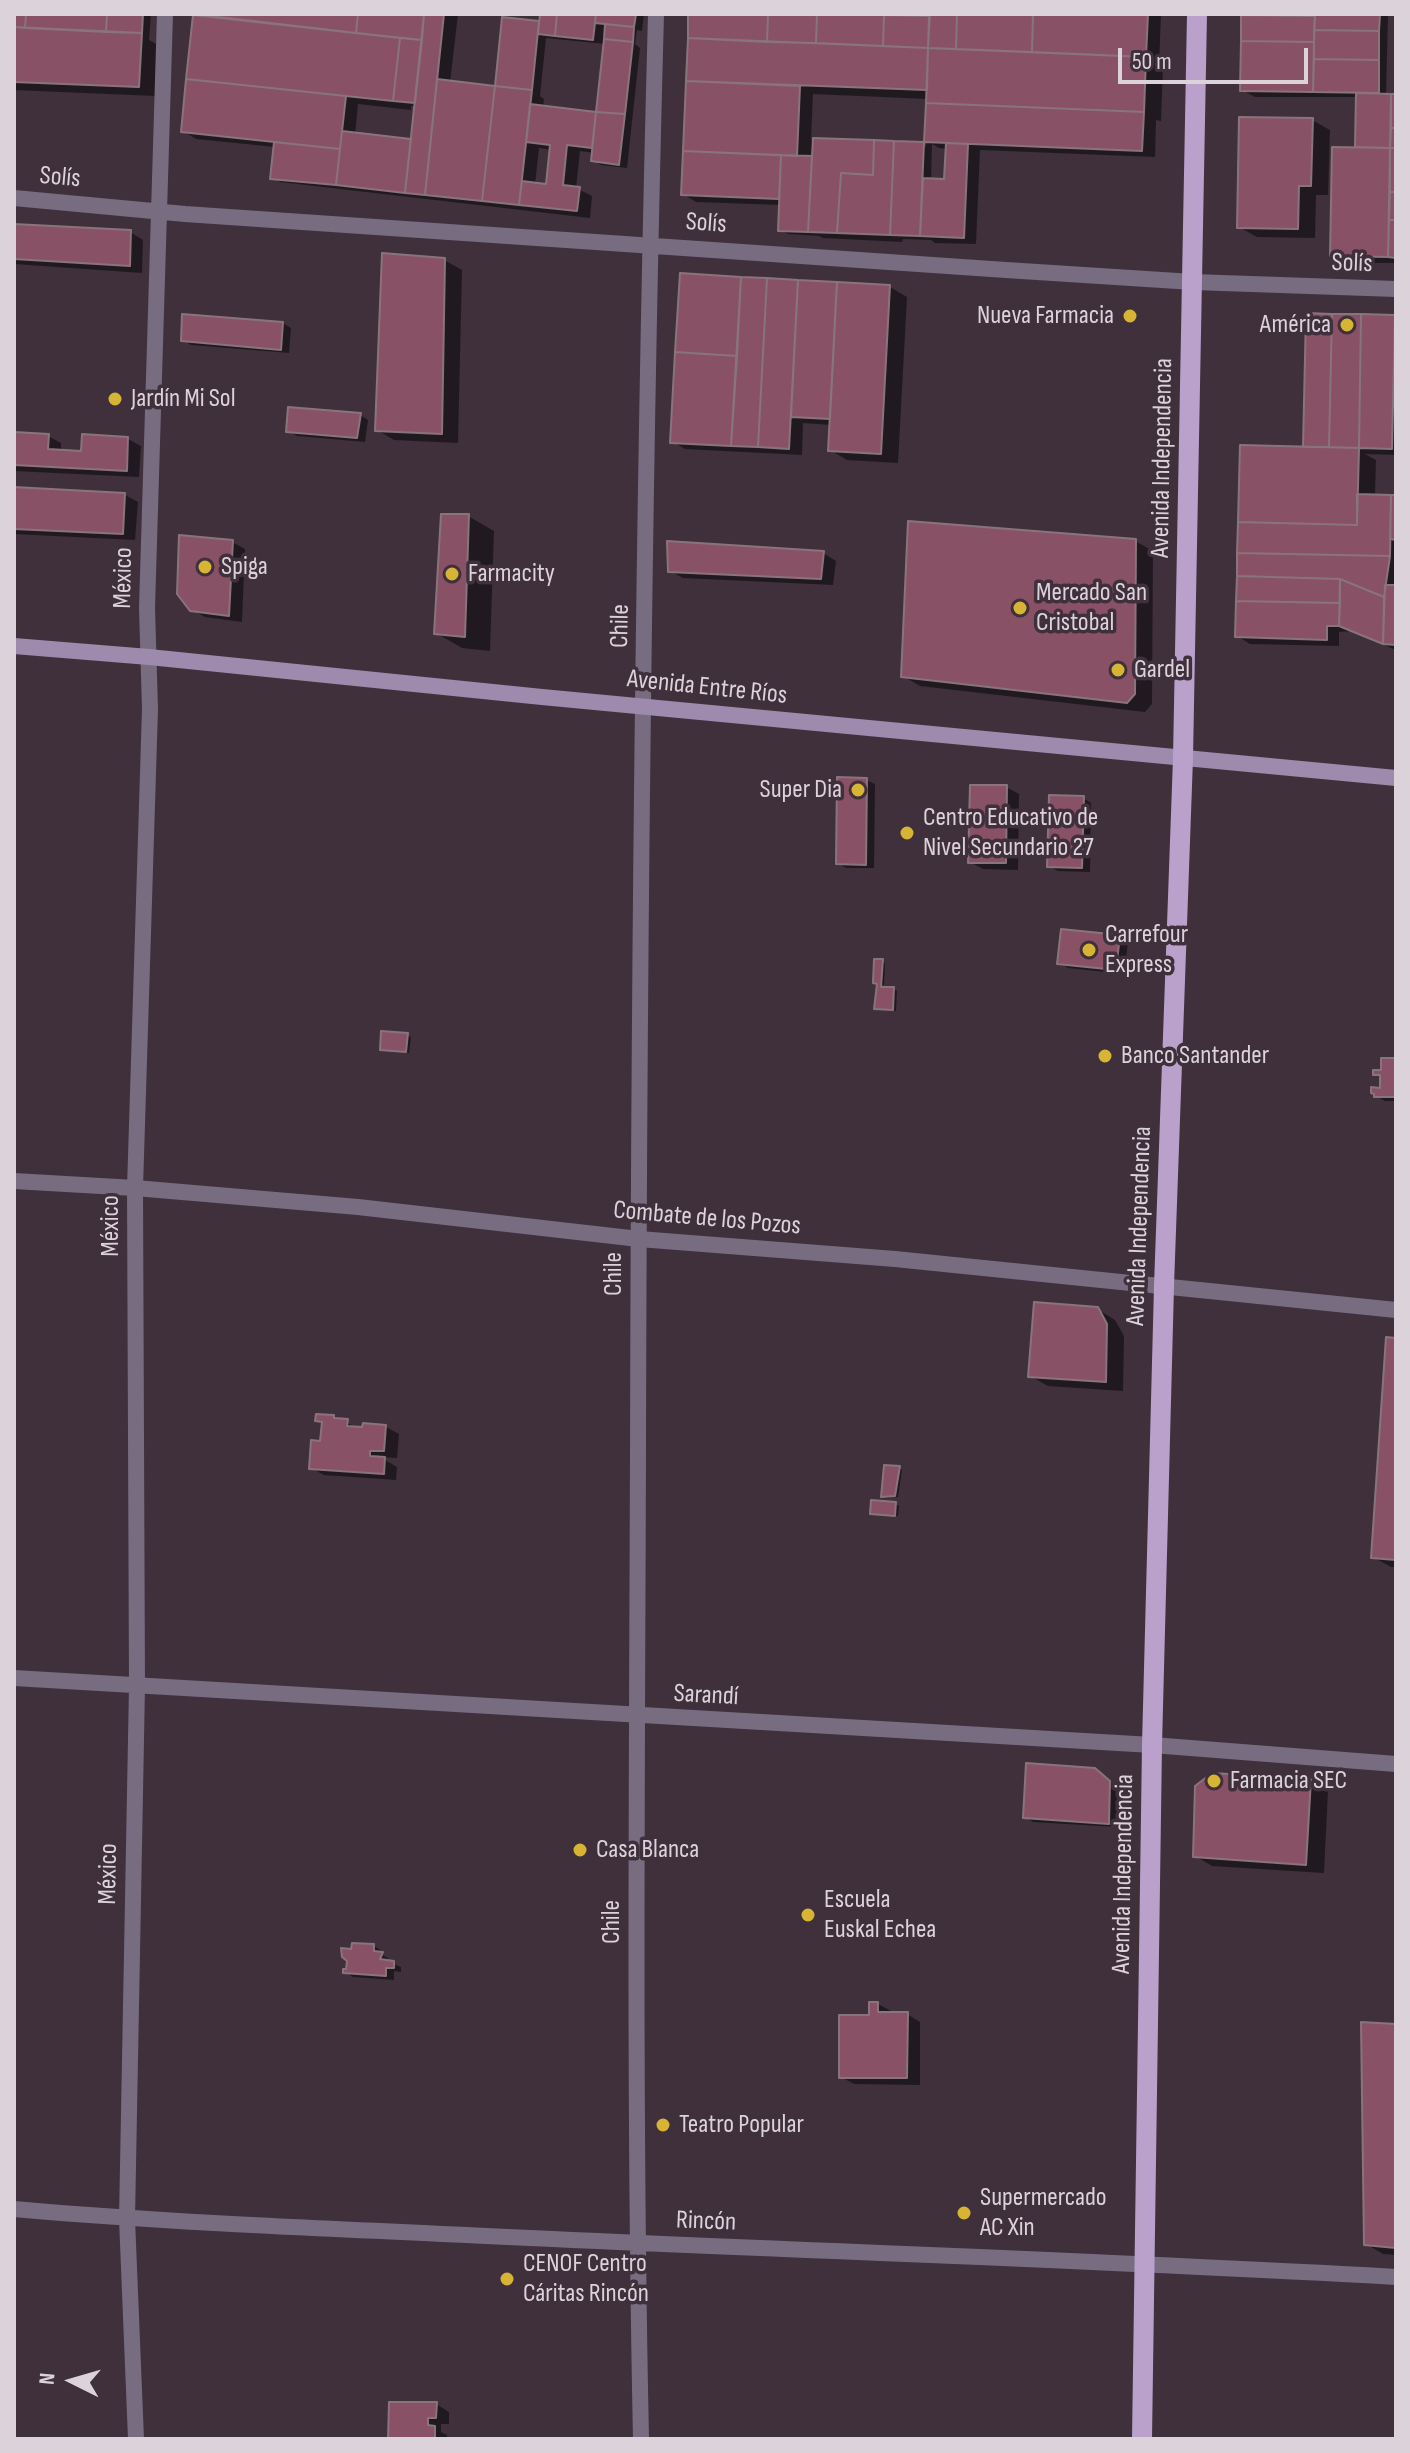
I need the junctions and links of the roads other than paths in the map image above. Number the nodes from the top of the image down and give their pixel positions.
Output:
1 (165, 14) edge
2 (656, 14) edge
3 (1197, 14) edge
4 (14, 198) edge
5 (159, 212) junction
6 (650, 244) junction
7 (1193, 282) junction
8 (1396, 289) edge
9 (14, 646) edge
10 (149, 657) junction
11 (644, 706) junction
12 (1183, 758) junction
13 (1396, 778) edge
14 (14, 1181) edge
15 (135, 1188) junction
16 (639, 1239) junction
17 (1164, 1286) junction
18 (1396, 1310) edge
19 (14, 1678) edge
20 (137, 1686) junction
21 (637, 1716) junction
22 (1152, 1745) junction
23 (1396, 1764) edge
24 (14, 2209) edge
25 (127, 2219) junction
26 (637, 2244) junction
27 (1146, 2263) junction
28 (1396, 2277) edge
29 (136, 2439) edge
30 (641, 2439) edge
31 (1142, 2439) edge

1 - 5 street, México
2 - 6 street, Chile
3 - 7 main road, Avenida Independencia
4 - 5 street, Solís
5 - 6 street, Solís
5 - 10 street, México
6 - 7 street, Solís
6 - 11 street, Chile
7 - 8 street, Solís
7 - 12 main road, Avenida Independencia
9 - 10 main road, Avenida Entre Ríos
10 - 11 main road, Avenida Entre Ríos
10 - 15 street, México
11 - 12 main road, Avenida Entre Ríos
11 - 16 street, Chile
12 - 13 main road, Avenida Entre Ríos
12 - 17 main road, Avenida Independencia
14 - 15 street, Combate de los Pozos
15 - 16 street, Combate de los Pozos
15 - 20 street, México
16 - 17 street, Combate de los Pozos
16 - 21 street, Chile
17 - 18 street, Combate de los Pozos
17 - 22 main road, Avenida Independencia
19 - 20 street, Sarandí
20 - 21 street, Sarandí
20 - 25 street, México
21 - 22 street, Sarandí
21 - 26 street, Chile
22 - 23 street, Sarandí
22 - 27 main road, Avenida Independencia
24 - 25 street, Rincón
25 - 26 street, Rincón
25 - 29 street, México
26 - 27 street, Rincón
26 - 30 street, Chile
27 - 28 street, Rincón
27 - 31 main road, Avenida Independencia

